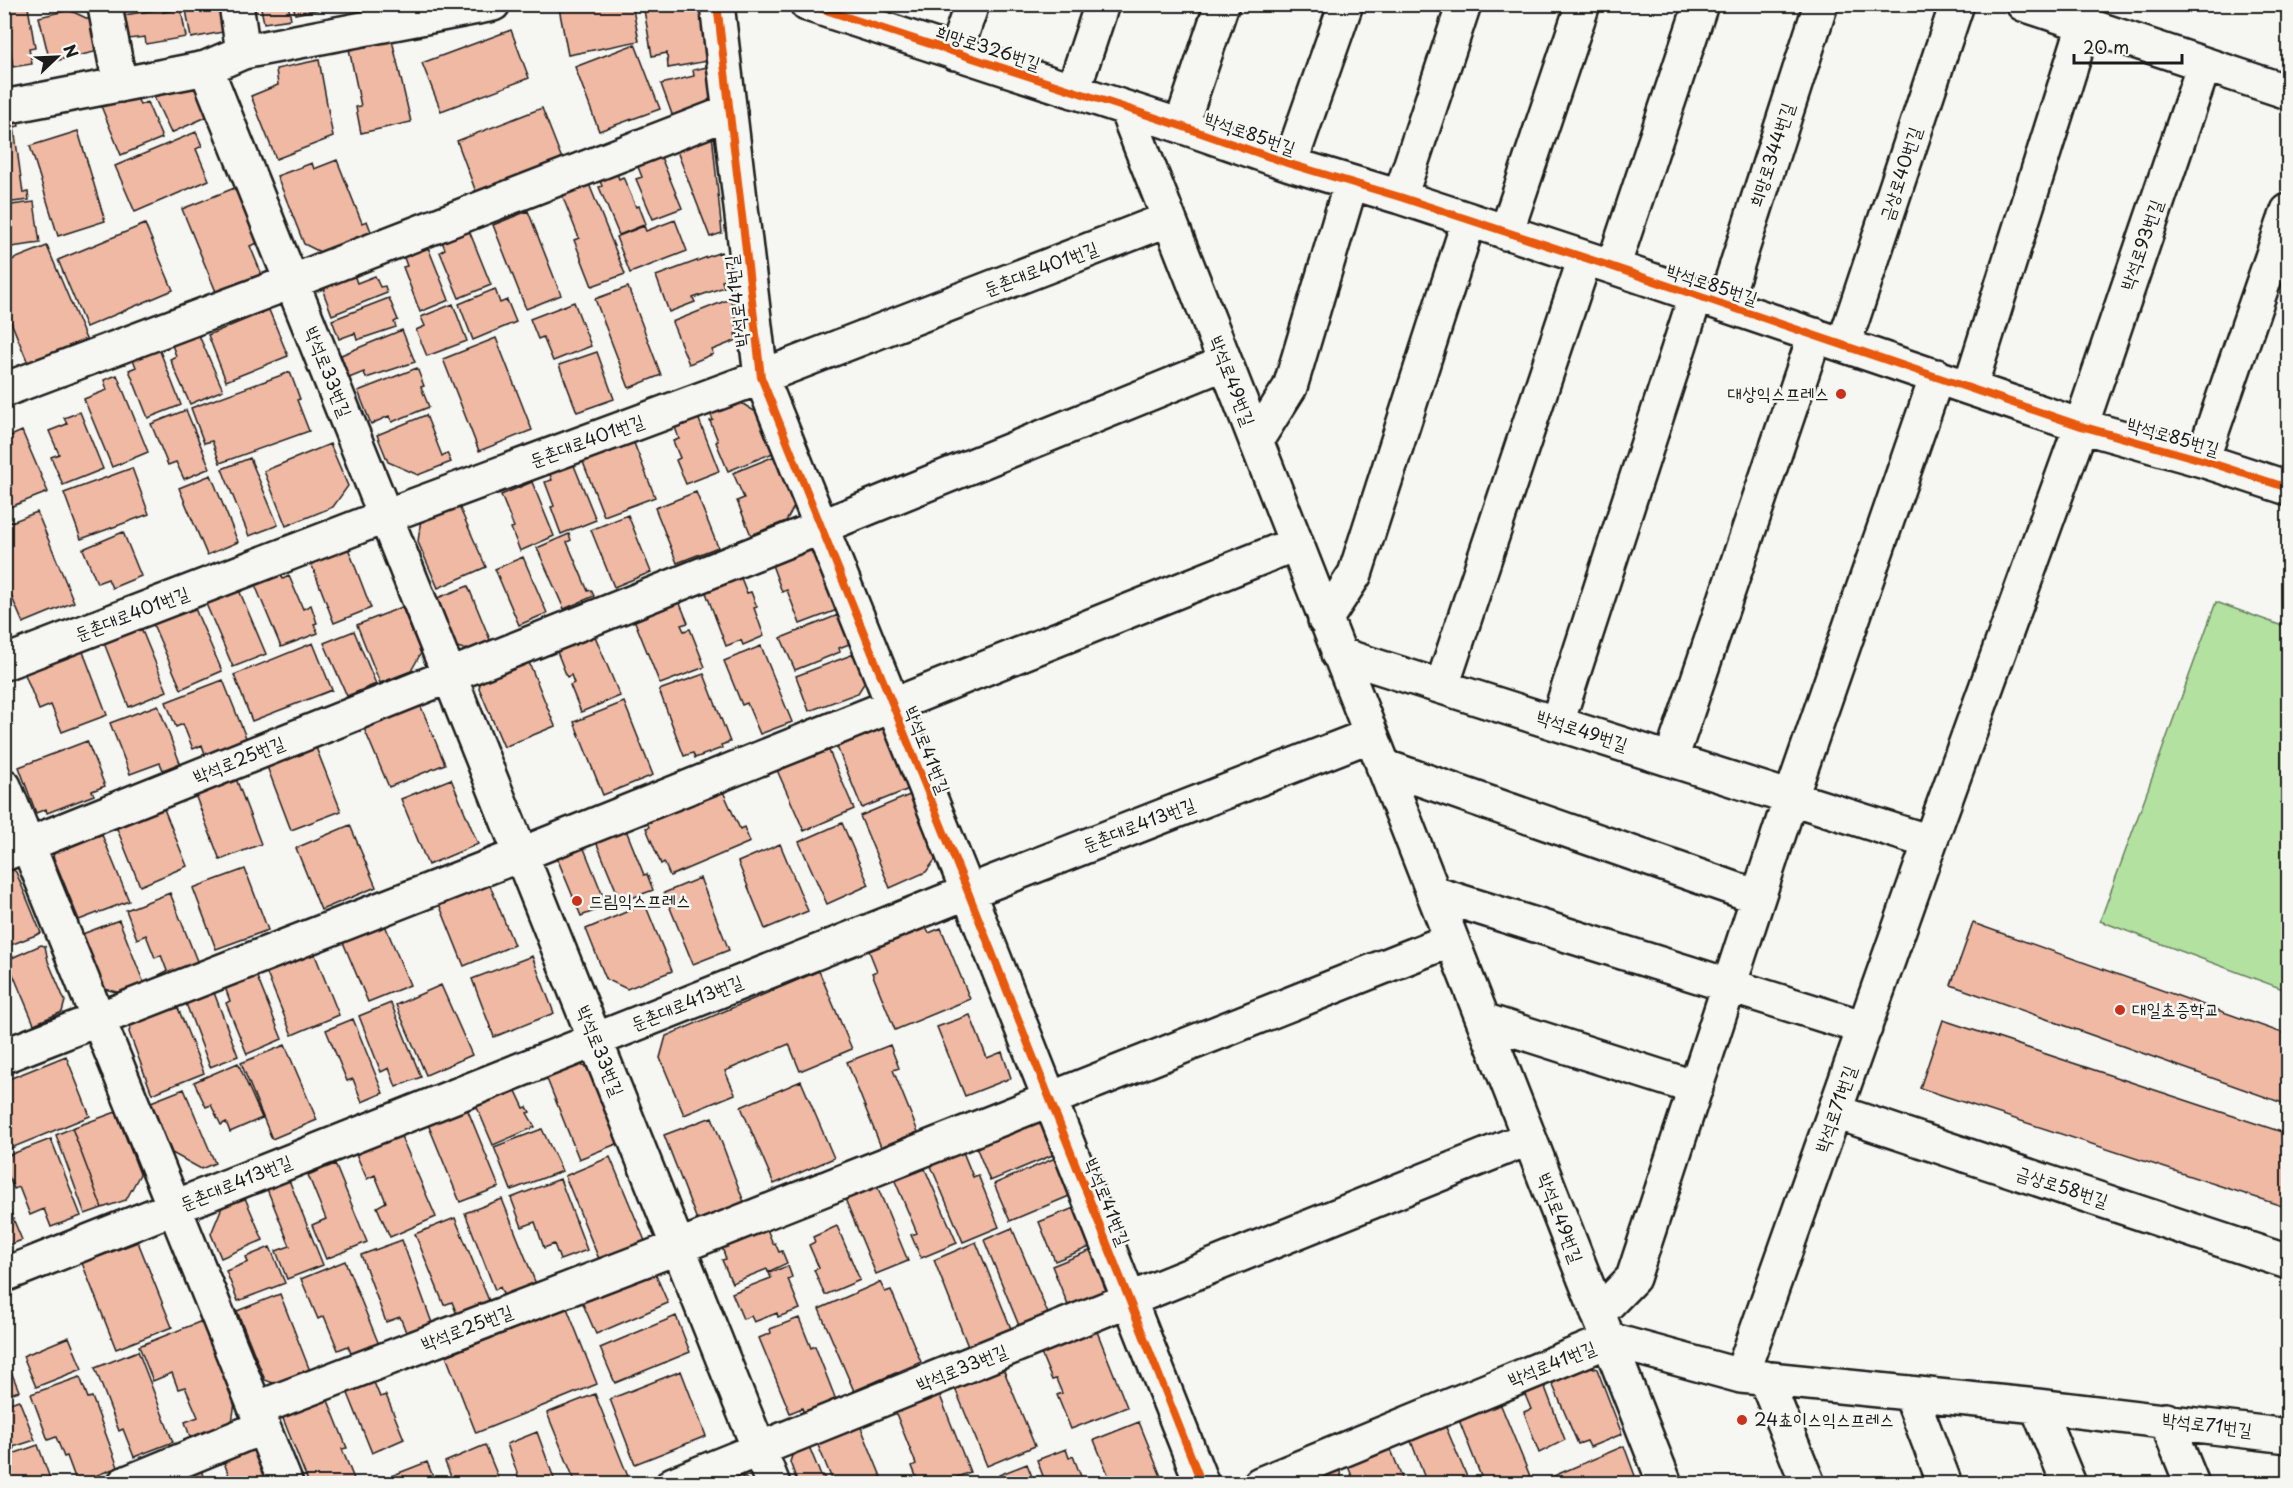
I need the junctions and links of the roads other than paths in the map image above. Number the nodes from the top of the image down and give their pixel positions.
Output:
1 (236, 4) edge
2 (493, 4) edge
3 (717, 4) edge
4 (807, 4) edge
5 (972, 4) edge
6 (1102, 4) edge
7 (1222, 4) edge
8 (1346, 4) edge
9 (1464, 4) edge
10 (1583, 4) edge
11 (1701, 4) edge
12 (1821, 4) edge
13 (1957, 4) edge
14 (2022, 4) edge
15 (98, 7) edge
16 (844, 10) edge
17 (2084, 25) junction
18 (243, 52) junction
19 (955, 53) junction
20 (2204, 65) junction
21 (206, 68) junction
22 (120, 85) junction
23 (1073, 91) junction
24 (2289, 92) edge
25 (4, 107) edge
26 (1126, 109) junction
27 (730, 112) junction
28 (1181, 126) junction
29 (1290, 164) junction
30 (1351, 183) junction
31 (1400, 197) junction
32 (2289, 211) edge
33 (1169, 219) junction
34 (1469, 220) junction
35 (1506, 233) junction
36 (1599, 263) junction
37 (291, 282) junction
38 (1710, 300) junction
39 (1830, 340) junction
40 (1225, 363) junction
41 (1937, 376) junction
42 (761, 377) junction
43 (1970, 387) junction
44 (4, 390) edge
45 (2081, 426) junction
46 (1256, 441) junction
47 (2202, 460) junction
48 (2289, 488) edge
49 (386, 516) junction
50 (821, 527) junction
51 (1295, 543) junction
52 (1325, 620) junction
53 (1338, 654) junction
54 (4, 663) edge
55 (450, 676) junction
56 (1442, 687) junction
57 (893, 705) junction
58 (1557, 723) junction
59 (1371, 735) junction
60 (1671, 759) junction
61 (1383, 766) junction
62 (4, 786) edge
63 (1791, 797) junction
64 (1930, 842) junction
65 (16, 849) edge
66 (522, 854) junction
67 (968, 892) junction
68 (1433, 893) junction
69 (1758, 897) junction
70 (1451, 940) junction
71 (1729, 986) junction
72 (98, 1018) junction
73 (1483, 1020) junction
74 (1865, 1028) junction
75 (596, 1040) junction
76 (4, 1056) edge
77 (1696, 1088) junction
78 (1050, 1099) junction
79 (1836, 1112) junction
80 (1529, 1138) junction
81 (174, 1208) junction
82 (678, 1247) junction
83 (2289, 1262) edge
84 (4, 1275) edge
85 (1130, 1300) junction
86 (1604, 1327) junction
87 (1753, 1377) junction
88 (1910, 1393) junction
89 (2037, 1406) junction
90 (260, 1418) junction
91 (2166, 1420) junction
92 (2289, 1436) edge
93 (760, 1449) junction
94 (124, 1484) edge
95 (286, 1484) edge
96 (674, 1484) edge
97 (773, 1484) edge
98 (1202, 1484) edge
99 (1260, 1484) edge
100 (1665, 1484) edge
101 (1808, 1484) edge
102 (1945, 1484) edge
103 (2069, 1484) edge
104 (2192, 1484) edge

1 - 18 street
2 - 18 street
3 - 27 street, 박석로41번길
4 - 16 street, 희망로326번길
5 - 19 street
6 - 23 street
7 - 28 street
8 - 29 street
9 - 31 street
10 - 35 street
11 - 36 street
12 - 38 street, 희망로344번길
13 - 39 street, 금상로40번길
14 - 17 street
15 - 22 street
16 - 19 street, 희망로326번길
17 - 20 street
17 - 43 street
18 - 21 street
19 - 23 street, 희망로326번길
20 - 24 street
20 - 45 street, 박석로93번길
21 - 22 street
21 - 37 street, 박석로33번길
22 - 25 street
23 - 26 street, 희망로326번길
26 - 28 street, 박석로85번길
26 - 33 street, 박석로49번길
27 - 37 street
27 - 42 street, 박석로41번길
28 - 29 street, 박석로85번길
29 - 30 street, 박석로85번길
30 - 31 street, 박석로85번길
30 - 46 street
31 - 34 street, 박석로85번길
32 - 47 street
33 - 40 street, 박석로49번길
33 - 42 street, 둔촌대로401번길
34 - 35 street, 박석로85번길
34 - 52 street
35 - 36 street, 박석로85번길
36 - 38 street, 박석로85번길
36 - 56 street
37 - 44 street
37 - 49 street, 박석로33번길
38 - 39 street, 박석로85번길
38 - 58 street, 박석로85번길
39 - 41 street, 박석로85번길
39 - 60 street
40 - 46 street, 박석로49번길
40 - 50 street
41 - 43 street, 박석로85번길
41 - 63 street
42 - 49 street, 둔촌대로401번길
42 - 50 street, 박석로41번길
43 - 45 street, 박석로85번길
45 - 47 street, 박석로85번길
45 - 64 street
46 - 51 street, 박석로49번길
47 - 48 street, 박석로85번길
49 - 54 street, 둔촌대로401번길
49 - 55 street, 박석로33번길
50 - 55 street
50 - 57 street, 박석로41번길
51 - 52 street, 박석로49번길
51 - 57 street, 박석로41번길
52 - 53 street, 박석로49번길
53 - 56 street, 박석로49번길
53 - 59 street, 박석로49번길
55 - 65 street, 박석로25번길
55 - 66 street, 박석로33번길
56 - 58 street, 박석로49번길
57 - 66 street
57 - 67 street, 박석로41번길
58 - 60 street, 박석로49번길
59 - 61 street, 박석로49번길
59 - 67 street, 둔촌대로413번길
60 - 63 street, 박석로49번길
61 - 68 street, 박석로49번길
61 - 69 street
62 - 65 street
63 - 64 street, 박석로49번길
63 - 69 street
64 - 74 street, 박석로71번길
65 - 72 street
66 - 72 street
66 - 75 street, 박석로33번길
67 - 75 street, 둔촌대로413번길
67 - 78 street, 박석로41번길
68 - 70 street, 박석로49번길
68 - 71 street
69 - 71 street
70 - 73 street, 박석로49번길
70 - 78 street
71 - 74 street
71 - 77 street
72 - 76 street
72 - 81 street
73 - 77 street
73 - 80 street, 박석로49번길
74 - 79 street, 박석로71번길
75 - 81 street, 둔촌대로413번길
75 - 82 street, 박석로33번길
77 - 86 street
78 - 82 street
78 - 85 street, 박석로41번길
79 - 83 street, 금상로58번길
79 - 87 street, 박석로71번길
80 - 85 street
80 - 86 street, 박석로49번길
81 - 84 street, 둔촌대로413번길
81 - 90 street
82 - 90 street, 박석로25번길
82 - 93 street, 박석로33번길
85 - 93 street, 박석로33번길
85 - 98 street, 박석로41번길
86 - 87 street, 박석로71번길
86 - 99 street, 박석로41번길
86 - 100 street, 박석로49번길
87 - 88 street, 박석로71번길
87 - 101 street
88 - 89 street, 박석로71번길
88 - 102 street
89 - 91 street, 박석로71번길
89 - 103 street
90 - 94 street, 박석로25번길
90 - 95 street
91 - 92 street, 박석로71번길
91 - 104 street
93 - 96 street
93 - 97 street, 박석로33번길

